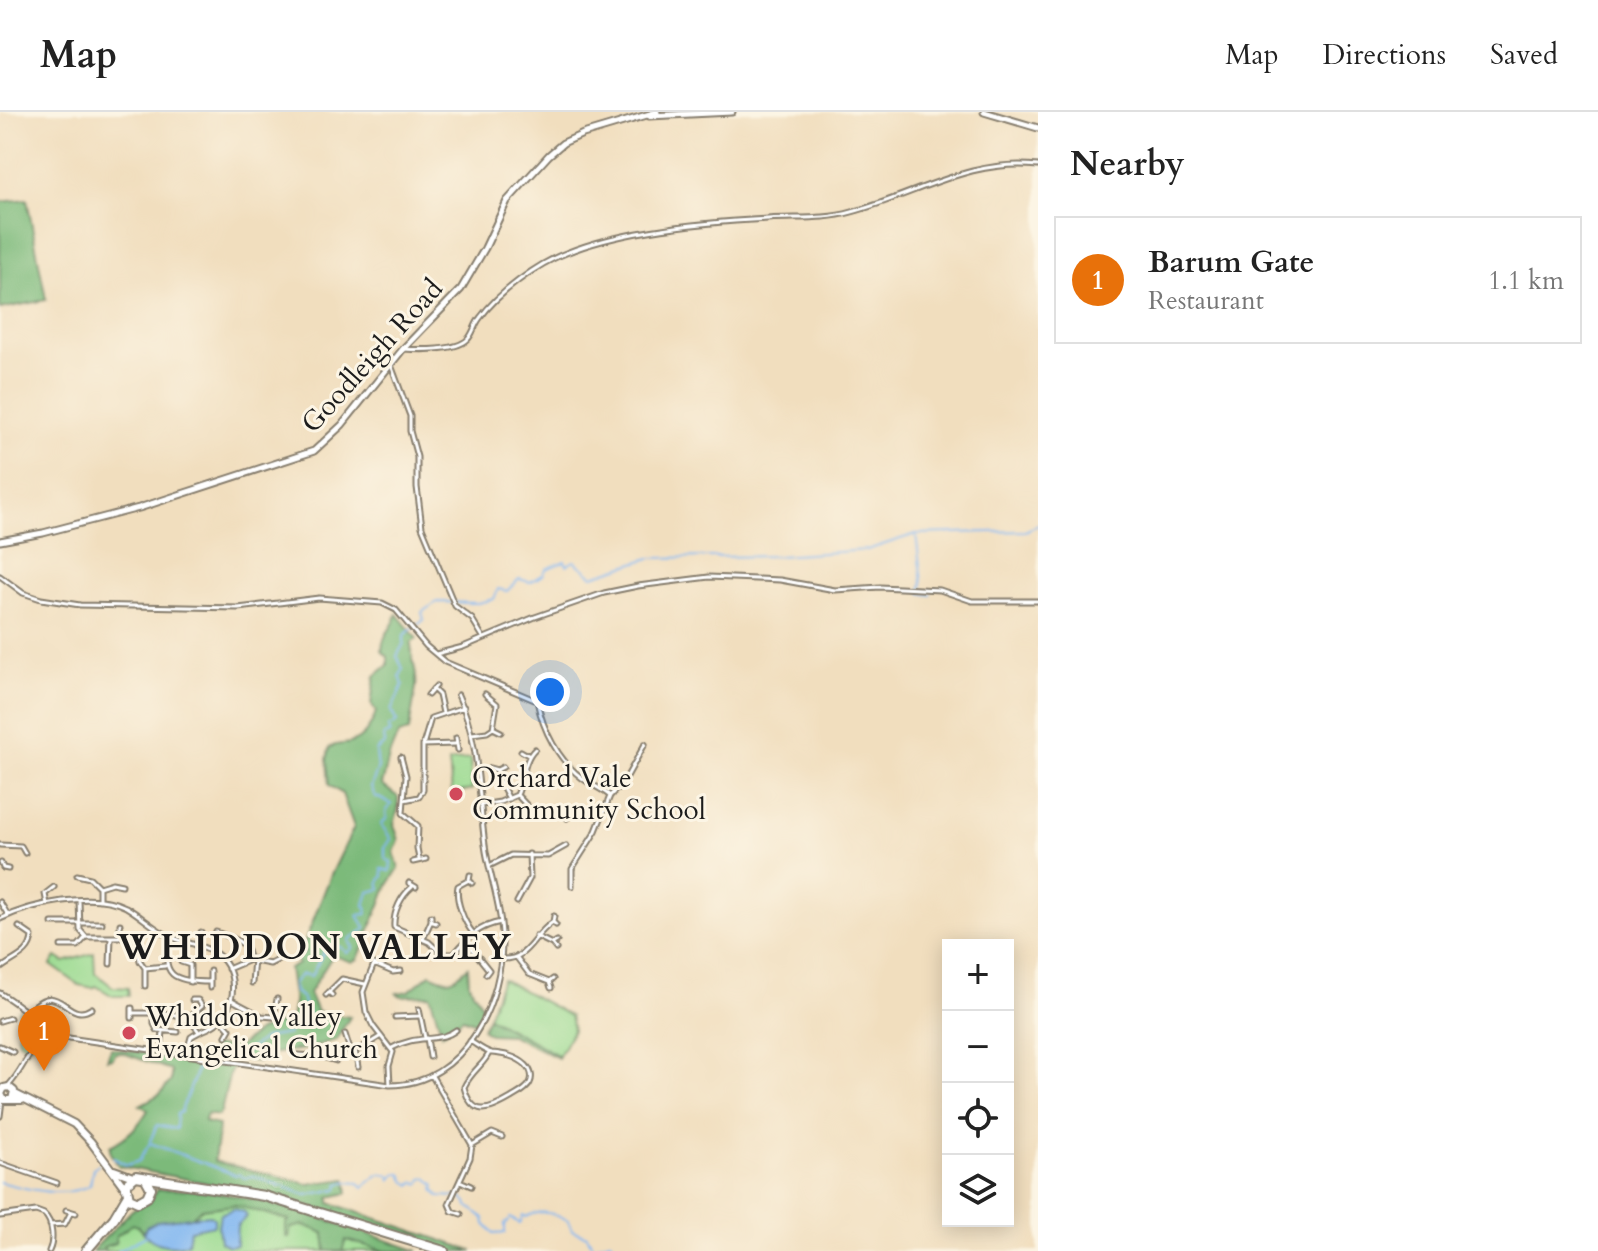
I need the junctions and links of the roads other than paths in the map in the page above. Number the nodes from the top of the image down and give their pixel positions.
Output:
1 (657, 112) edge
2 (732, 112) edge
3 (984, 112) edge
4 (645, 116) junction
5 (1038, 128) edge
6 (1038, 166) edge
7 (403, 349) junction
8 (391, 365) junction
9 (0, 541) edge
10 (0, 576) edge
11 (1038, 601) edge
12 (483, 637) junction
13 (436, 654) junction
14 (485, 694) dead end
15 (428, 695) dead end
16 (458, 695) dead end
17 (464, 707) junction
18 (443, 713) junction
19 (493, 728) junction
20 (501, 732) dead end
21 (472, 734) junction
22 (456, 738) dead end
23 (455, 744) junction
24 (645, 744) dead end
25 (423, 745) junction
26 (535, 749) dead end
27 (458, 750) dead end
28 (521, 751) dead end
29 (528, 755) junction
30 (401, 757) dead end
31 (403, 766) junction
32 (503, 767) dead end
33 (397, 768) dead end
34 (490, 768) dead end
35 (497, 770) junction
36 (517, 795) junction
37 (610, 796) junction
38 (509, 799) junction
39 (404, 800) junction
40 (563, 804) dead end
41 (481, 805) junction
42 (560, 811) junction
43 (567, 818) dead end
44 (0, 845) edge
45 (566, 846) dead end
46 (559, 851) junction
47 (25, 853) dead end
48 (529, 854) junction
49 (563, 856) dead end
50 (419, 859) junction
51 (426, 859) dead end
52 (413, 862) dead end
53 (489, 866) junction
54 (77, 875) dead end
55 (470, 879) dead end
56 (122, 885) dead end
57 (413, 886) dead end
58 (572, 886) dead end
59 (54, 887) dead end
60 (99, 887) junction
61 (515, 891) dead end
62 (521, 895) junction
63 (79, 900) junction
64 (99, 900) junction
65 (0, 902) edge
66 (517, 902) dead end
67 (47, 904) junction
68 (8, 915) junction
69 (554, 916) dead end
70 (0, 919) edge
71 (433, 920) dead end
72 (501, 922) junction
73 (52, 923) dead end
74 (79, 923) junction
75 (102, 923) dead end
76 (120, 924) dead end
77 (19, 927) dead end
78 (201, 932) dead end
79 (216, 932) dead end
80 (135, 933) dead end
81 (473, 933) junction
82 (536, 936) junction
83 (86, 937) junction
84 (111, 937) junction
85 (171, 937) junction
86 (423, 939) junction
87 (465, 940) junction
88 (61, 946) dead end
89 (197, 946) junction
90 (556, 949) dead end
91 (139, 953) junction
92 (146, 953) dead end
93 (517, 958) junction
94 (501, 959) junction
95 (251, 960) junction
96 (278, 960) dead end
97 (181, 962) dead end
98 (110, 964) dead end
99 (167, 966) junction
100 (145, 968) junction
101 (0, 969) edge
102 (228, 969) junction
103 (402, 970) dead end
104 (210, 971) dead end
105 (486, 974) dead end
106 (190, 982) junction
107 (210, 982) junction
108 (252, 983) dead end
109 (365, 984) junction
110 (145, 986) dead end
111 (210, 988) dead end
112 (551, 988) dead end
113 (0, 993) edge
114 (329, 994) dead end
115 (277, 999) dead end
116 (192, 1000) dead end
117 (232, 1000) junction
118 (92, 1008) dead end
119 (419, 1009) dead end
120 (28, 1012) junction
121 (133, 1013) dead end
122 (154, 1014) junction
123 (419, 1016) junction
124 (395, 1017) dead end
125 (10, 1018) dead end
126 (188, 1018) junction
127 (221, 1019) junction
128 (0, 1021) edge
129 (456, 1030) dead end
130 (163, 1031) junction
131 (178, 1032) dead end
132 (199, 1032) junction
133 (345, 1034) dead end
134 (226, 1036) dead end
135 (381, 1036) junction
136 (0, 1038) edge
137 (426, 1038) junction
138 (46, 1040) junction
139 (470, 1041) junction
140 (162, 1043) dead end
141 (0, 1046) edge
142 (392, 1048) junction
143 (353, 1050) junction
144 (13, 1052) dead end
145 (489, 1053) junction
146 (186, 1055) junction
147 (298, 1055) dead end
148 (430, 1057) dead end
149 (358, 1067) dead end
150 (432, 1076) junction
151 (390, 1085) junction
152 (507, 1091) dead end
153 (6, 1094) edge
154 (511, 1098) junction
155 (483, 1110) junction
156 (1, 1113) edge
157 (482, 1117) dead end
158 (502, 1137) dead end
159 (472, 1145) junction
160 (0, 1163) edge
161 (105, 1163) junction
162 (133, 1177) junction
163 (146, 1179) junction
164 (460, 1181) junction
165 (166, 1182) junction
166 (57, 1183) dead end
167 (471, 1186) dead end
168 (150, 1191) junction
169 (126, 1192) junction
170 (138, 1202) junction
171 (71, 1212) dead end
172 (461, 1214) dead end
173 (0, 1216) edge
174 (114, 1218) junction
175 (50, 1225) junction
176 (49, 1251) edge
177 (86, 1251) edge
178 (444, 1251) edge

1 - 4 street, Goodleigh Road
2 - 4 street
3 - 5 street
4 - 7 street, Goodleigh Road
6 - 7 street
7 - 8 street, Goodleigh Road
8 - 9 street, Goodleigh Road
8 - 12 street
10 - 13 street
11 - 12 street
12 - 13 street
13 - 37 street
14 - 19 street
15 - 18 street
16 - 17 street
17 - 18 street
17 - 21 street
18 - 25 street
19 - 20 street
19 - 21 street
21 - 41 street
22 - 23 street
23 - 25 street
23 - 27 street
24 - 37 street
25 - 39 street
26 - 29 street
28 - 29 street
29 - 36 street
30 - 31 street
31 - 33 street
31 - 39 street
32 - 35 street
34 - 35 street
35 - 38 street
36 - 38 street
36 - 42 street
37 - 58 street
38 - 41 street
39 - 50 street
40 - 42 street
41 - 53 street
42 - 43 street
44 - 47 street
45 - 46 street
46 - 48 street
46 - 49 street
48 - 53 street
48 - 62 street
50 - 51 street
50 - 52 street
53 - 72 street
54 - 60 street
55 - 81 street
56 - 60 street
57 - 86 street
59 - 67 street
60 - 64 street
61 - 62 street
62 - 66 street
63 - 64 street
63 - 67 street
63 - 74 street
64 - 85 street
65 - 68 street
67 - 68 street
68 - 70 street
69 - 82 street
71 - 86 street
72 - 81 street
72 - 94 street
73 - 74 street
74 - 75 street
74 - 83 street
76 - 84 street
77 - 101 street
78 - 89 street
79 - 95 street
80 - 91 street
81 - 87 street
82 - 90 street
82 - 93 street
83 - 84 street
83 - 88 street
84 - 98 street
85 - 89 street
85 - 99 street
86 - 87 street
87 - 105 street
89 - 102 street
91 - 92 street
91 - 100 street
93 - 94 street
93 - 112 street
94 - 139 street
95 - 96 street
95 - 102 street
95 - 108 street
97 - 106 street
99 - 100 street
99 - 106 street
100 - 110 street
102 - 117 street
103 - 109 street
104 - 107 street
106 - 107 street
107 - 111 street
109 - 114 street
109 - 135 street
113 - 120 street
115 - 117 street
116 - 126 street
117 - 127 street
118 - 120 street
119 - 123 street
120 - 138 street
121 - 122 street
122 - 126 street
122 - 130 street
123 - 124 street
123 - 137 street
125 - 128 street
126 - 132 street
127 - 132 street
127 - 134 street
129 - 137 street
130 - 131 street
130 - 140 street
132 - 146 street
133 - 143 street
135 - 142 street
135 - 143 street
136 - 141 street
137 - 142 street
137 - 148 street
138 - 146 street
138 - 153 street
139 - 145 street
139 - 150 street
141 - 144 street
142 - 151 street
143 - 147 street
143 - 149 street
145 - 154 street
145 - 155 street
146 - 151 street
150 - 151 street
150 - 159 street
152 - 154 street
153 - 156 street
153 - 156 street
153 - 161 main road
154 - 155 street
155 - 157 street
158 - 159 street
159 - 164 street
160 - 166 street
161 - 162 main road
161 - 169 main road
162 - 163 highway
162 - 169 highway
163 - 165 highway
163 - 168 highway
164 - 167 street
164 - 172 street
165 - 168 highway
165 - 178 highway
168 - 170 highway
169 - 170 highway
169 - 174 highway
170 - 174 highway
171 - 175 street
173 - 175 street
174 - 177 highway
175 - 176 street

